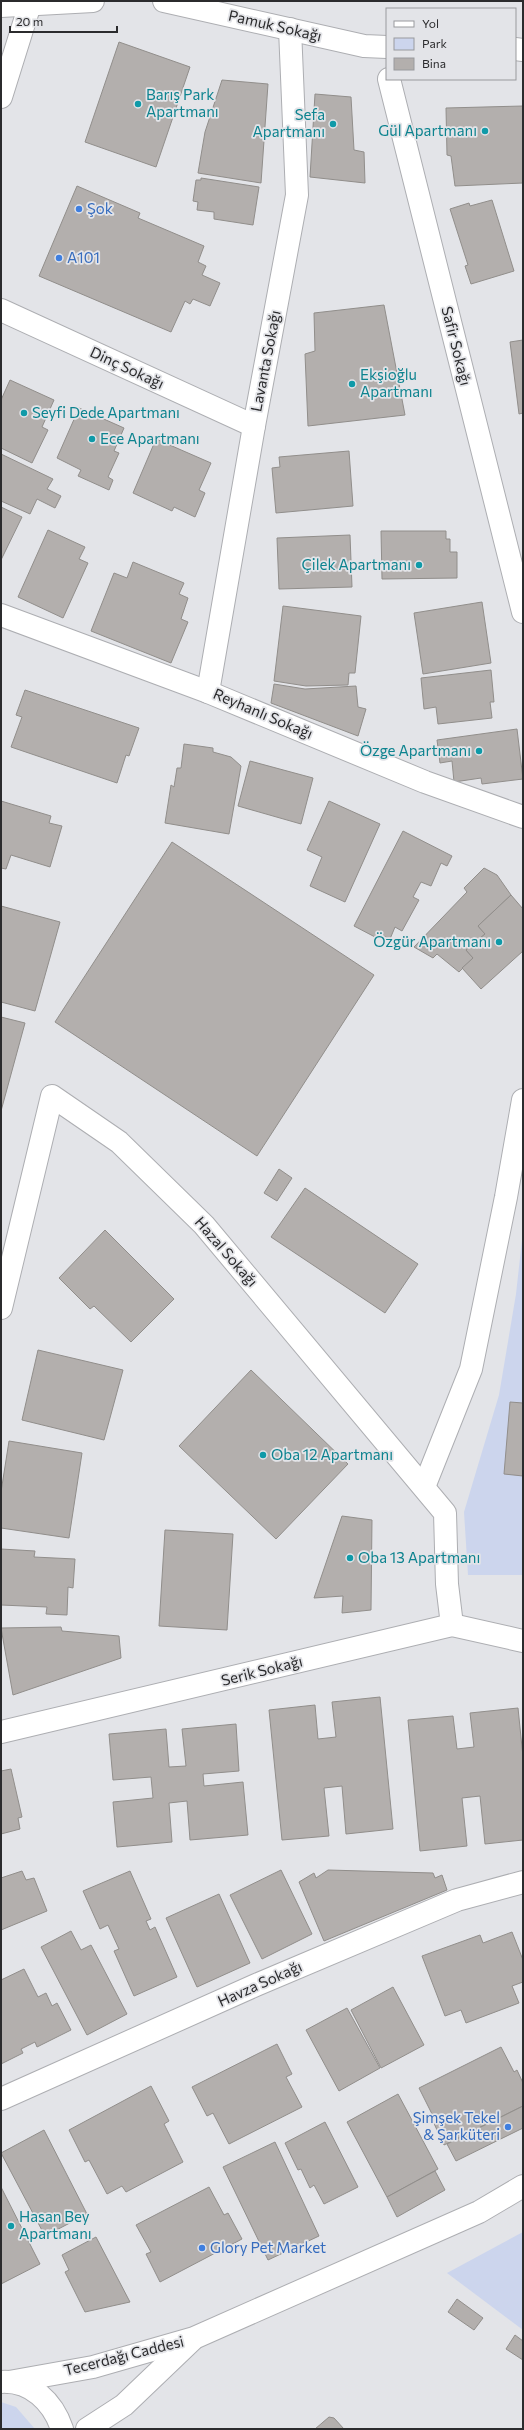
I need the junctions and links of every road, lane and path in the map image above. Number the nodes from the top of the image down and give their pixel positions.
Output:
1 (93, 1) edge
2 (164, 1) edge
3 (30, 2) edge
4 (1, 6) edge
5 (290, 29) junction
6 (384, 47) edge
7 (386, 62) edge
8 (390, 80) edge
9 (1, 97) edge
10 (1, 310) edge
11 (254, 426) junction
12 (523, 612) edge
13 (1, 615) edge
14 (208, 692) junction
15 (523, 817) edge
16 (523, 1100) edge
17 (4, 1274) edge
18 (1, 1308) edge
19 (424, 1487) junction
20 (452, 1625) junction
21 (522, 1644) edge
22 (1, 1732) edge
23 (523, 1882) edge
24 (1, 2099) edge
25 (523, 2186) edge
26 (194, 2338) junction
27 (5, 2382) edge
28 (62, 2429) edge
29 (87, 2429) edge

1 - 3 street
2 - 5 street, Pamuk Sokağı
3 - 4 street
3 - 9 street
5 - 6 street, Pamuk Sokağı
5 - 11 street, Lavanta Sokağı
6 - 7 street
8 - 12 street, Safir Sokağı
10 - 11 street, Dinç Sokağı
11 - 14 street, Lavanta Sokağı
13 - 14 street, Reyhanlı Sokağı
14 - 15 street, Reyhanlı Sokağı
16 - 19 street
17 - 18 street, Hazal Sokağı
17 - 19 street, Hazal Sokağı
19 - 20 street, Hazal Sokağı
20 - 21 street, Serik Sokağı
20 - 22 street, Serik Sokağı
23 - 24 street, Havza Sokağı
25 - 26 street
26 - 27 street, Tecerdağı Caddesi
26 - 29 street, Tecerdağı Caddesi
27 - 28 street

